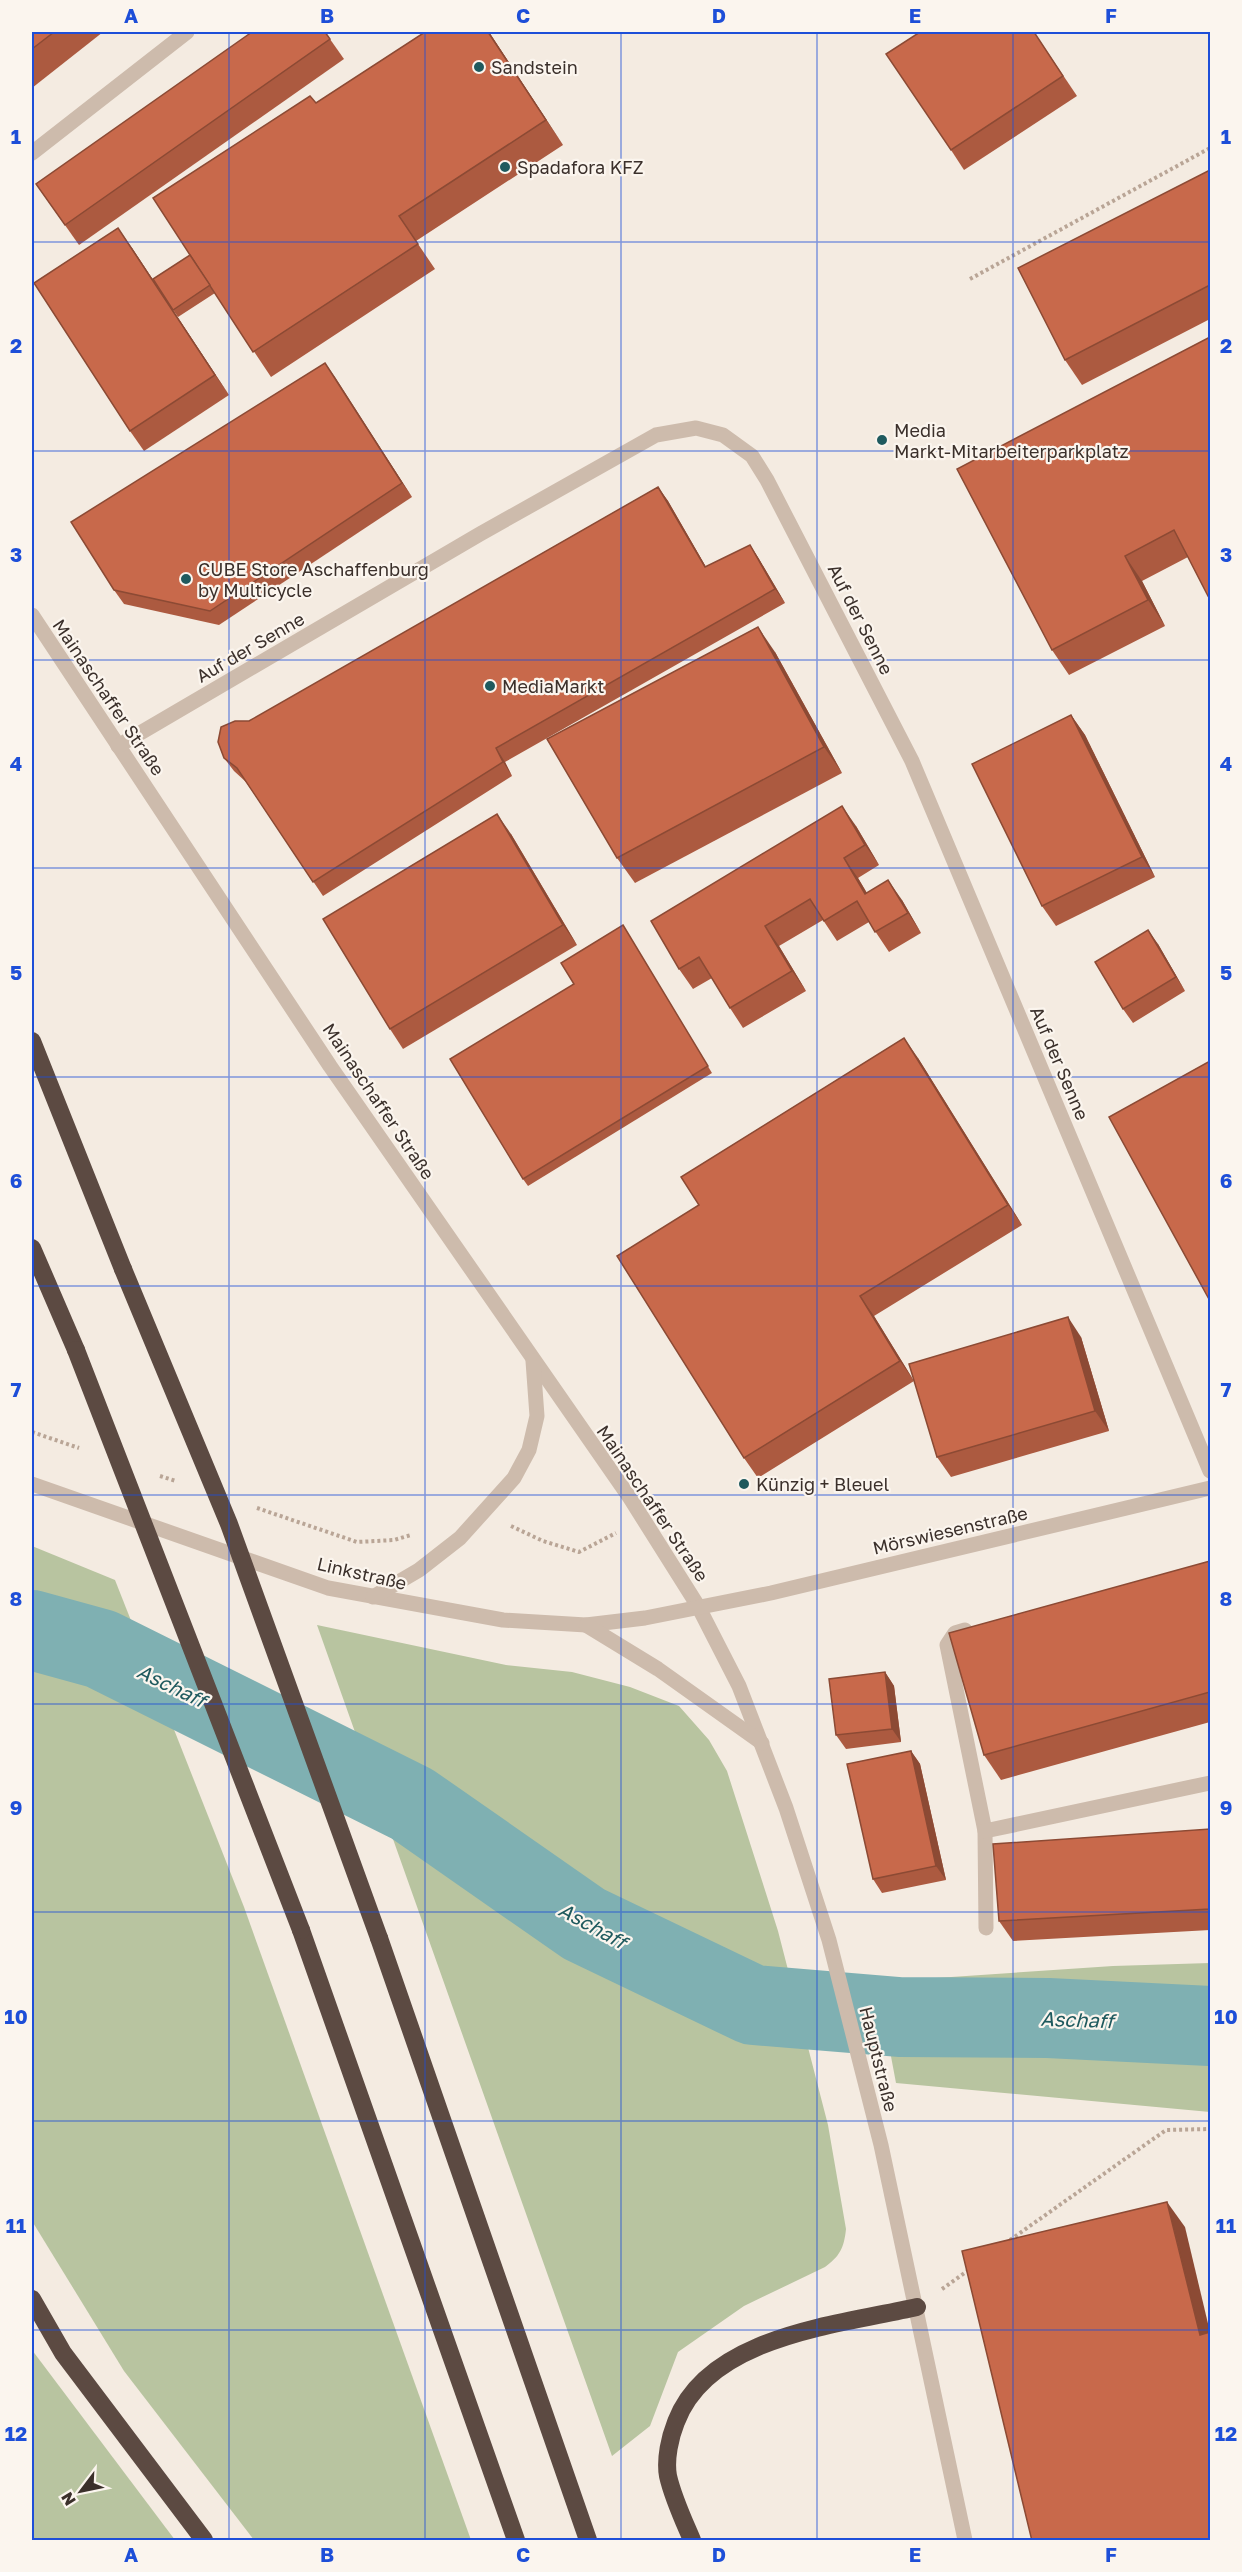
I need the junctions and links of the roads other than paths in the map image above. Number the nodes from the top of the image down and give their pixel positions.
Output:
1 (187, 32) edge
2 (32, 153) edge
3 (32, 615) edge
4 (118, 746) junction
5 (32, 1041) edge
6 (32, 1248) edge
7 (533, 1361) junction
8 (1210, 1471) edge
9 (32, 1484) edge
10 (1210, 1488) edge
11 (373, 1597) junction
12 (698, 1606) junction
13 (586, 1625) junction
14 (977, 1627) edge
15 (762, 1743) junction
16 (1210, 1784) edge
17 (985, 1831) junction
18 (986, 1928) dead end
19 (32, 2299) edge
20 (916, 2307) junction
21 (204, 2541) edge
22 (516, 2541) edge
23 (588, 2541) edge
24 (692, 2541) edge
25 (965, 2541) edge

1 - 2 street
3 - 4 street, Mainaschaffer Straße
4 - 7 street, Mainaschaffer Straße
4 - 8 street, Auf der Senne
5 - 23 highway, bridge
6 - 22 highway, bridge
7 - 11 street
7 - 12 street, Mainaschaffer Straße
9 - 11 street, Linkstraße
10 - 12 street, Mörswiesenstraße
11 - 13 street, Linkstraße
12 - 13 street, Linkstraße
12 - 15 street, Hauptstraße
13 - 15 street
14 - 17 street
15 - 20 street, Hauptstraße
16 - 17 street
17 - 18 street
19 - 21 highway
20 - 24 highway
20 - 25 street, Hauptstraße

